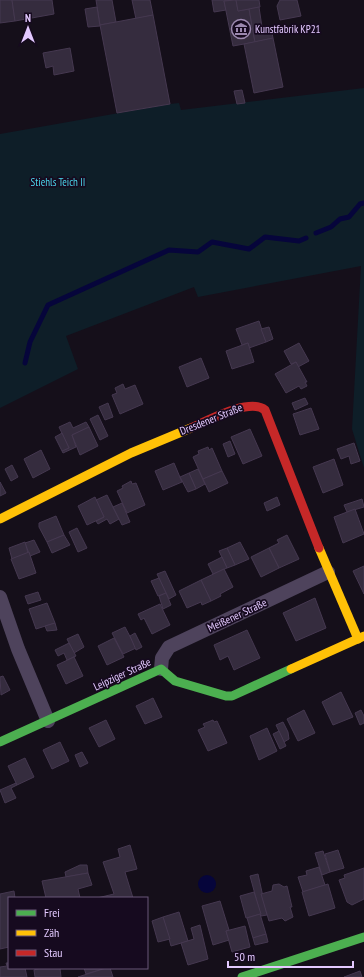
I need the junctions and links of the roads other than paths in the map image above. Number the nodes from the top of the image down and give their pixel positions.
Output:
1 (0, 519) edge
2 (328, 572) junction
3 (0, 597) edge
4 (361, 638) edge
5 (161, 669) junction
6 (48, 721) junction
7 (0, 742) edge
8 (364, 937) edge
9 (242, 977) edge

1 - 2 street, Dresdener Straße
2 - 4 street, Dresdener Straße
2 - 5 street, Meißener Straße
3 - 6 street
4 - 5 street, Leipziger Straße
5 - 6 street, Leipziger Straße
6 - 7 street, Leipziger Straße
8 - 9 street

